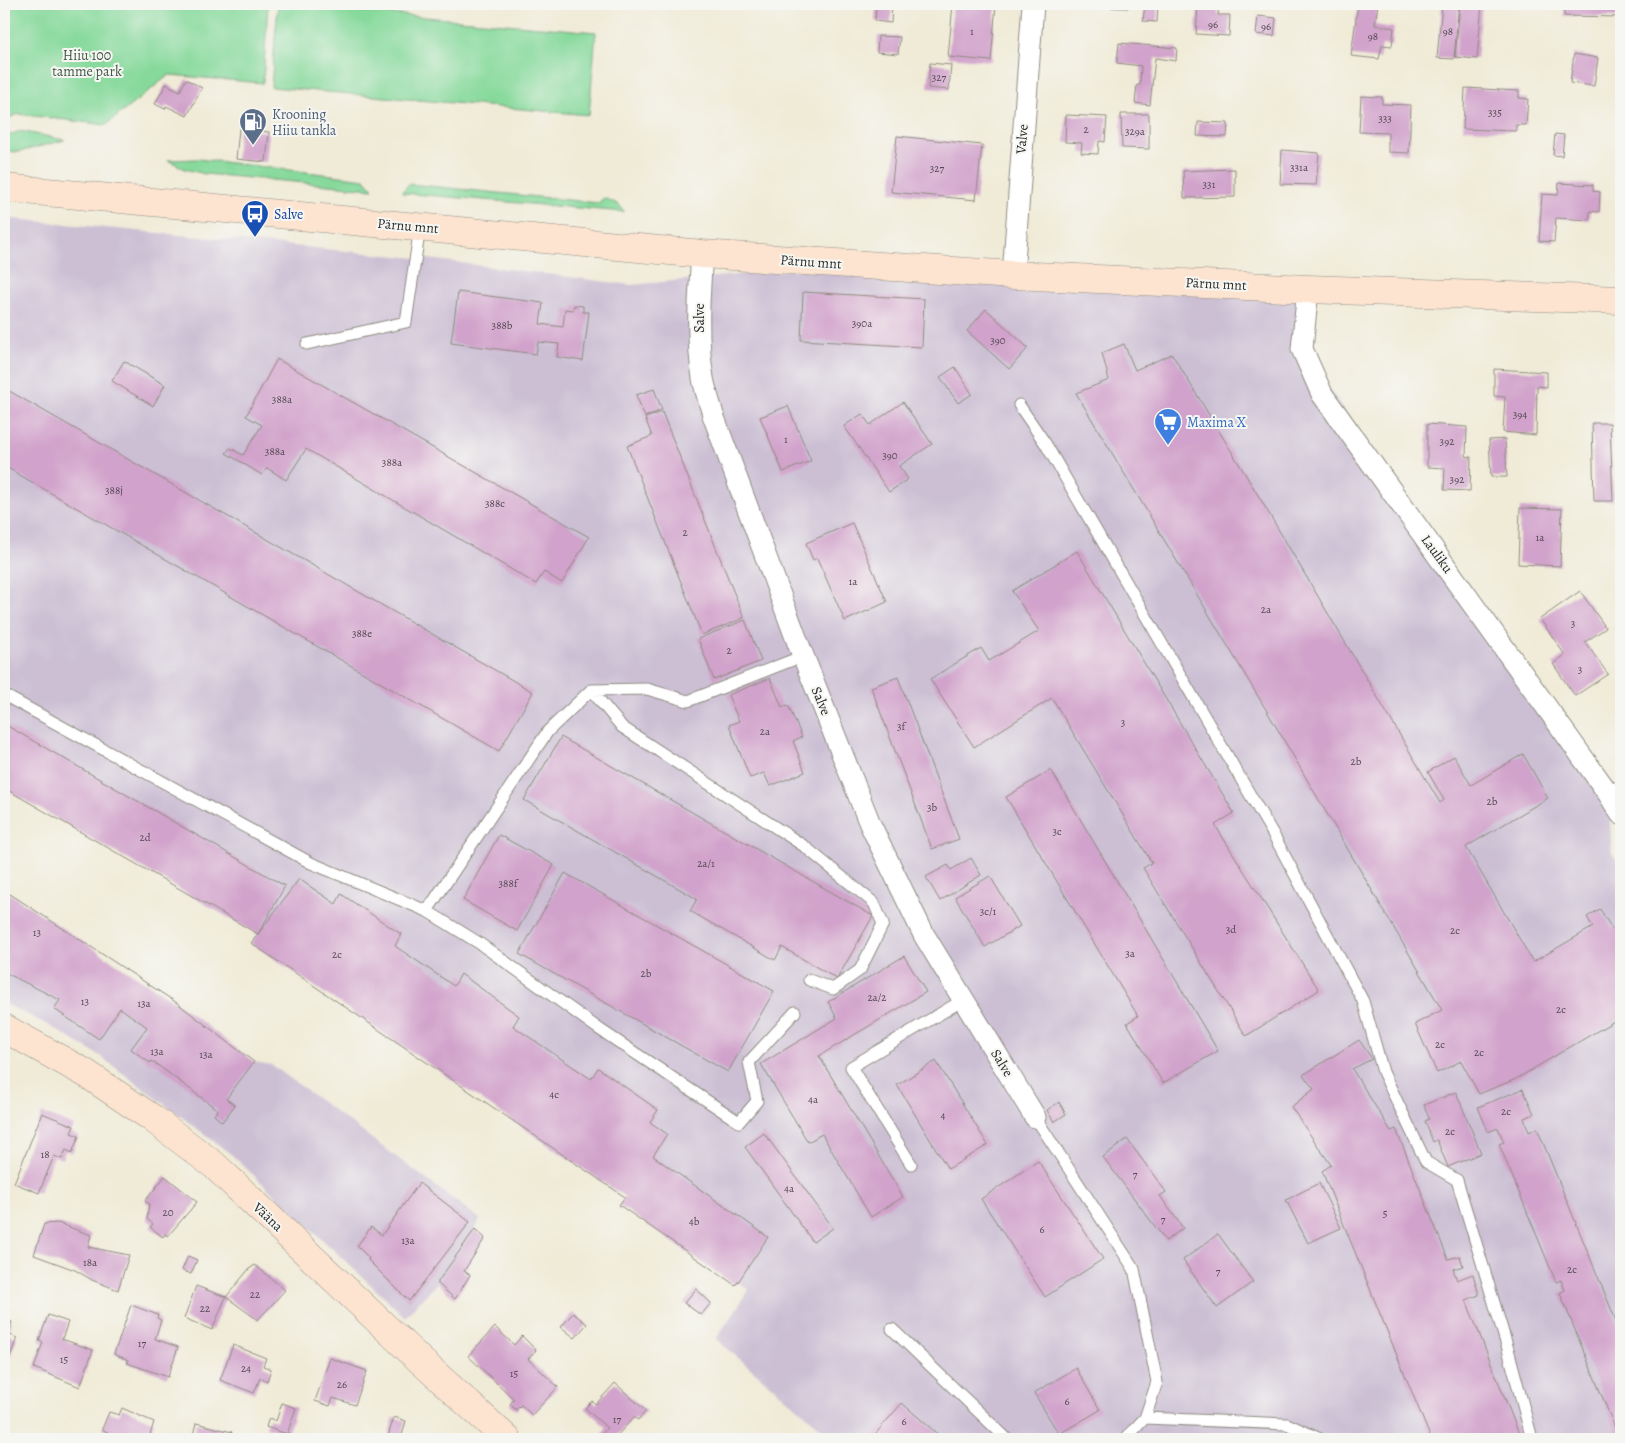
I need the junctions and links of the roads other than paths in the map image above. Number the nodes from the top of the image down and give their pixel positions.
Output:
1 (1033, 4) edge
2 (4, 188) edge
3 (420, 227) junction
4 (702, 254) junction
5 (1013, 274) junction
6 (1308, 289) junction
7 (1621, 300) edge
8 (306, 344) dead end
9 (1019, 405) dead end
10 (803, 656) junction
11 (591, 690) junction
12 (4, 695) edge
13 (1615, 793) edge
14 (1621, 814) edge
15 (427, 911) junction
16 (809, 980) dead end
17 (963, 1000) junction
18 (795, 1012) dead end
19 (4, 1028) edge
20 (1035, 1117) joint
21 (911, 1164) dead end
22 (892, 1329) dead end
23 (1145, 1418) junction
24 (507, 1439) edge
25 (1007, 1439) edge
26 (1125, 1439) edge
27 (1320, 1439) edge
28 (1532, 1439) edge

1 - 5 street, Valve
2 - 3 main road, Pärnu mnt
3 - 4 main road, Pärnu mnt
3 - 8 lane
4 - 5 main road, Pärnu mnt
4 - 10 street, Salve
5 - 6 main road, Pärnu mnt
6 - 7 main road, Pärnu mnt
6 - 13 street, Lauliku
9 - 28 lane
10 - 11 lane
10 - 17 street, Salve
11 - 15 lane
11 - 16 lane
12 - 15 lane
13 - 14 street, Lauliku
15 - 18 lane
17 - 20 street, Salve
17 - 21 lane
19 - 24 main road, Vääna
20 - 23 lane
22 - 25 lane
23 - 26 lane
23 - 27 lane

